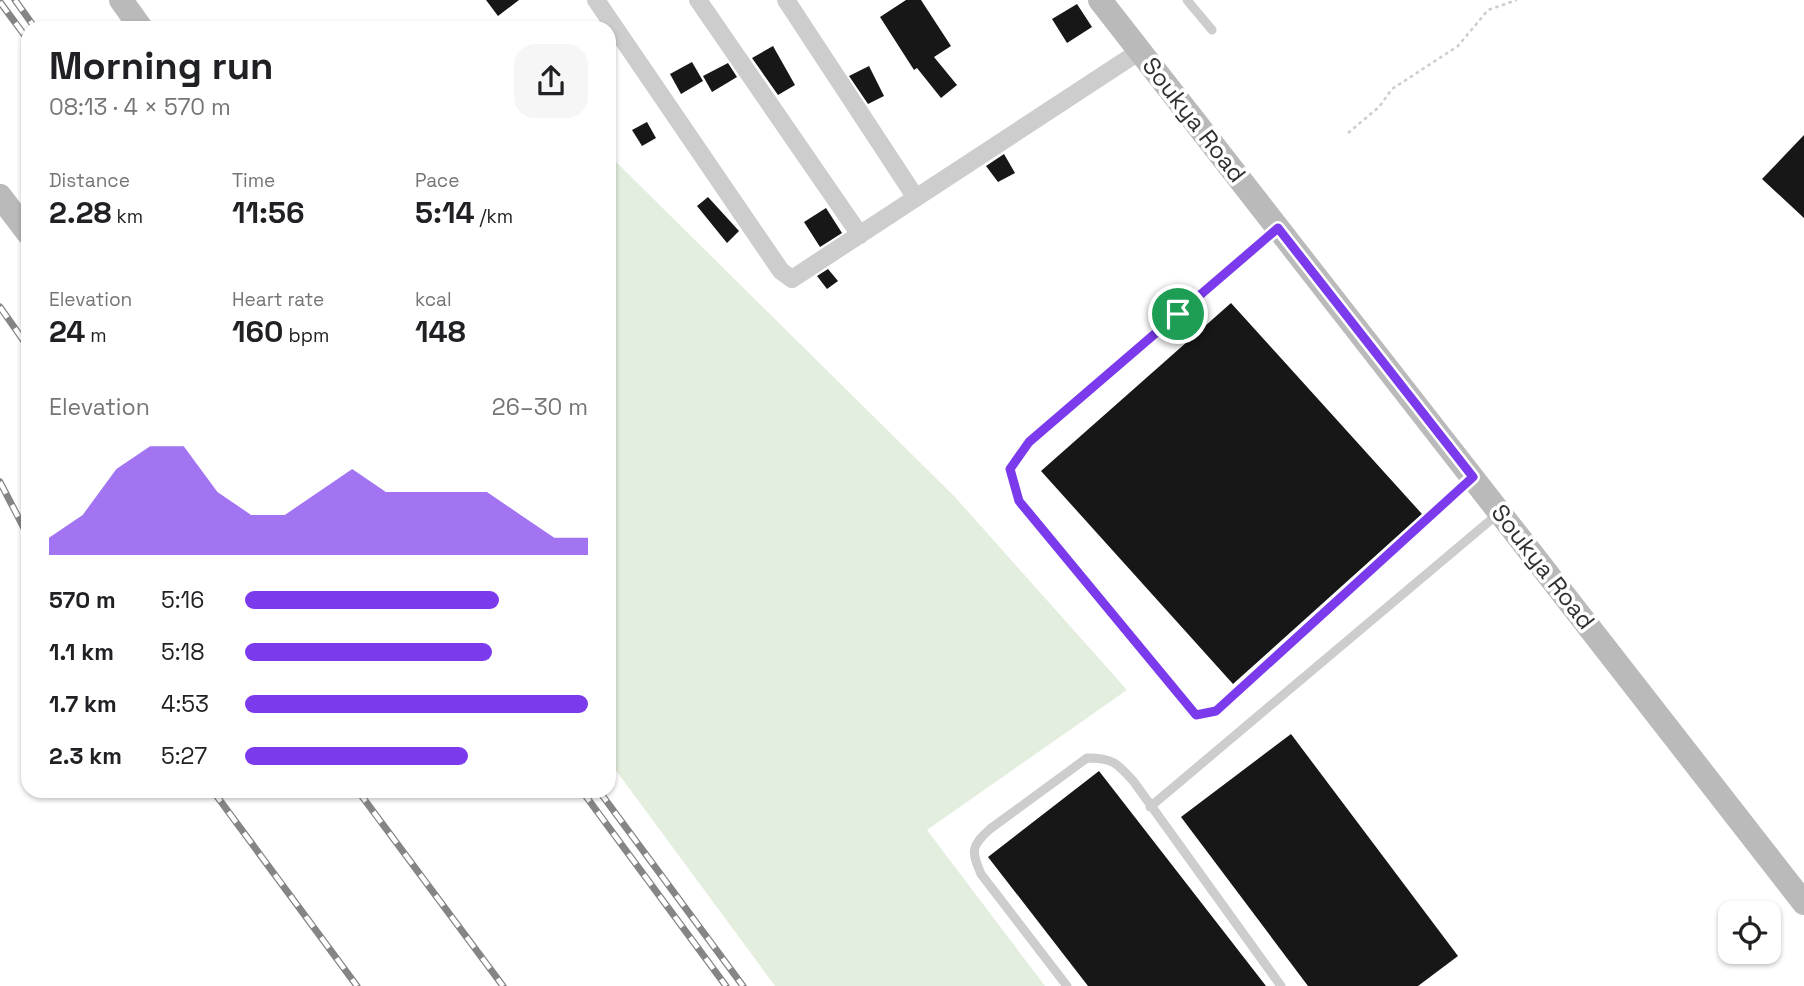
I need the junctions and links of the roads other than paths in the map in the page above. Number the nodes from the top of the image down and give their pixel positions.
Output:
1 (121, 0) edge
2 (596, 0) edge
3 (698, 0) edge
4 (786, 0) edge
5 (1100, 0) edge
6 (1187, 0) edge
7 (136, 21) edge
8 (610, 21) edge
9 (616, 29) edge
10 (1212, 30) dead end
11 (1140, 51) junction
12 (0, 196) edge
13 (916, 198) junction
14 (21, 224) edge
15 (1278, 228) junction
16 (860, 235) junction
17 (1473, 477) junction
18 (1500, 512) junction
19 (1150, 807) junction
20 (1804, 902) edge
21 (1067, 986) edge
22 (1281, 986) edge

1 - 7 main road
2 - 8 street
3 - 16 street
4 - 13 street
5 - 11 main road, Soukya Road
6 - 10 lane
9 - 16 street
11 - 13 street
11 - 15 main road, Soukya Road
12 - 14 main road
13 - 16 street
15 - 17 main road, Soukya Road
15 - 17 lane
17 - 18 main road, Soukya Road
18 - 19 lane
18 - 20 main road, Soukya Road
19 - 21 lane
19 - 22 lane

